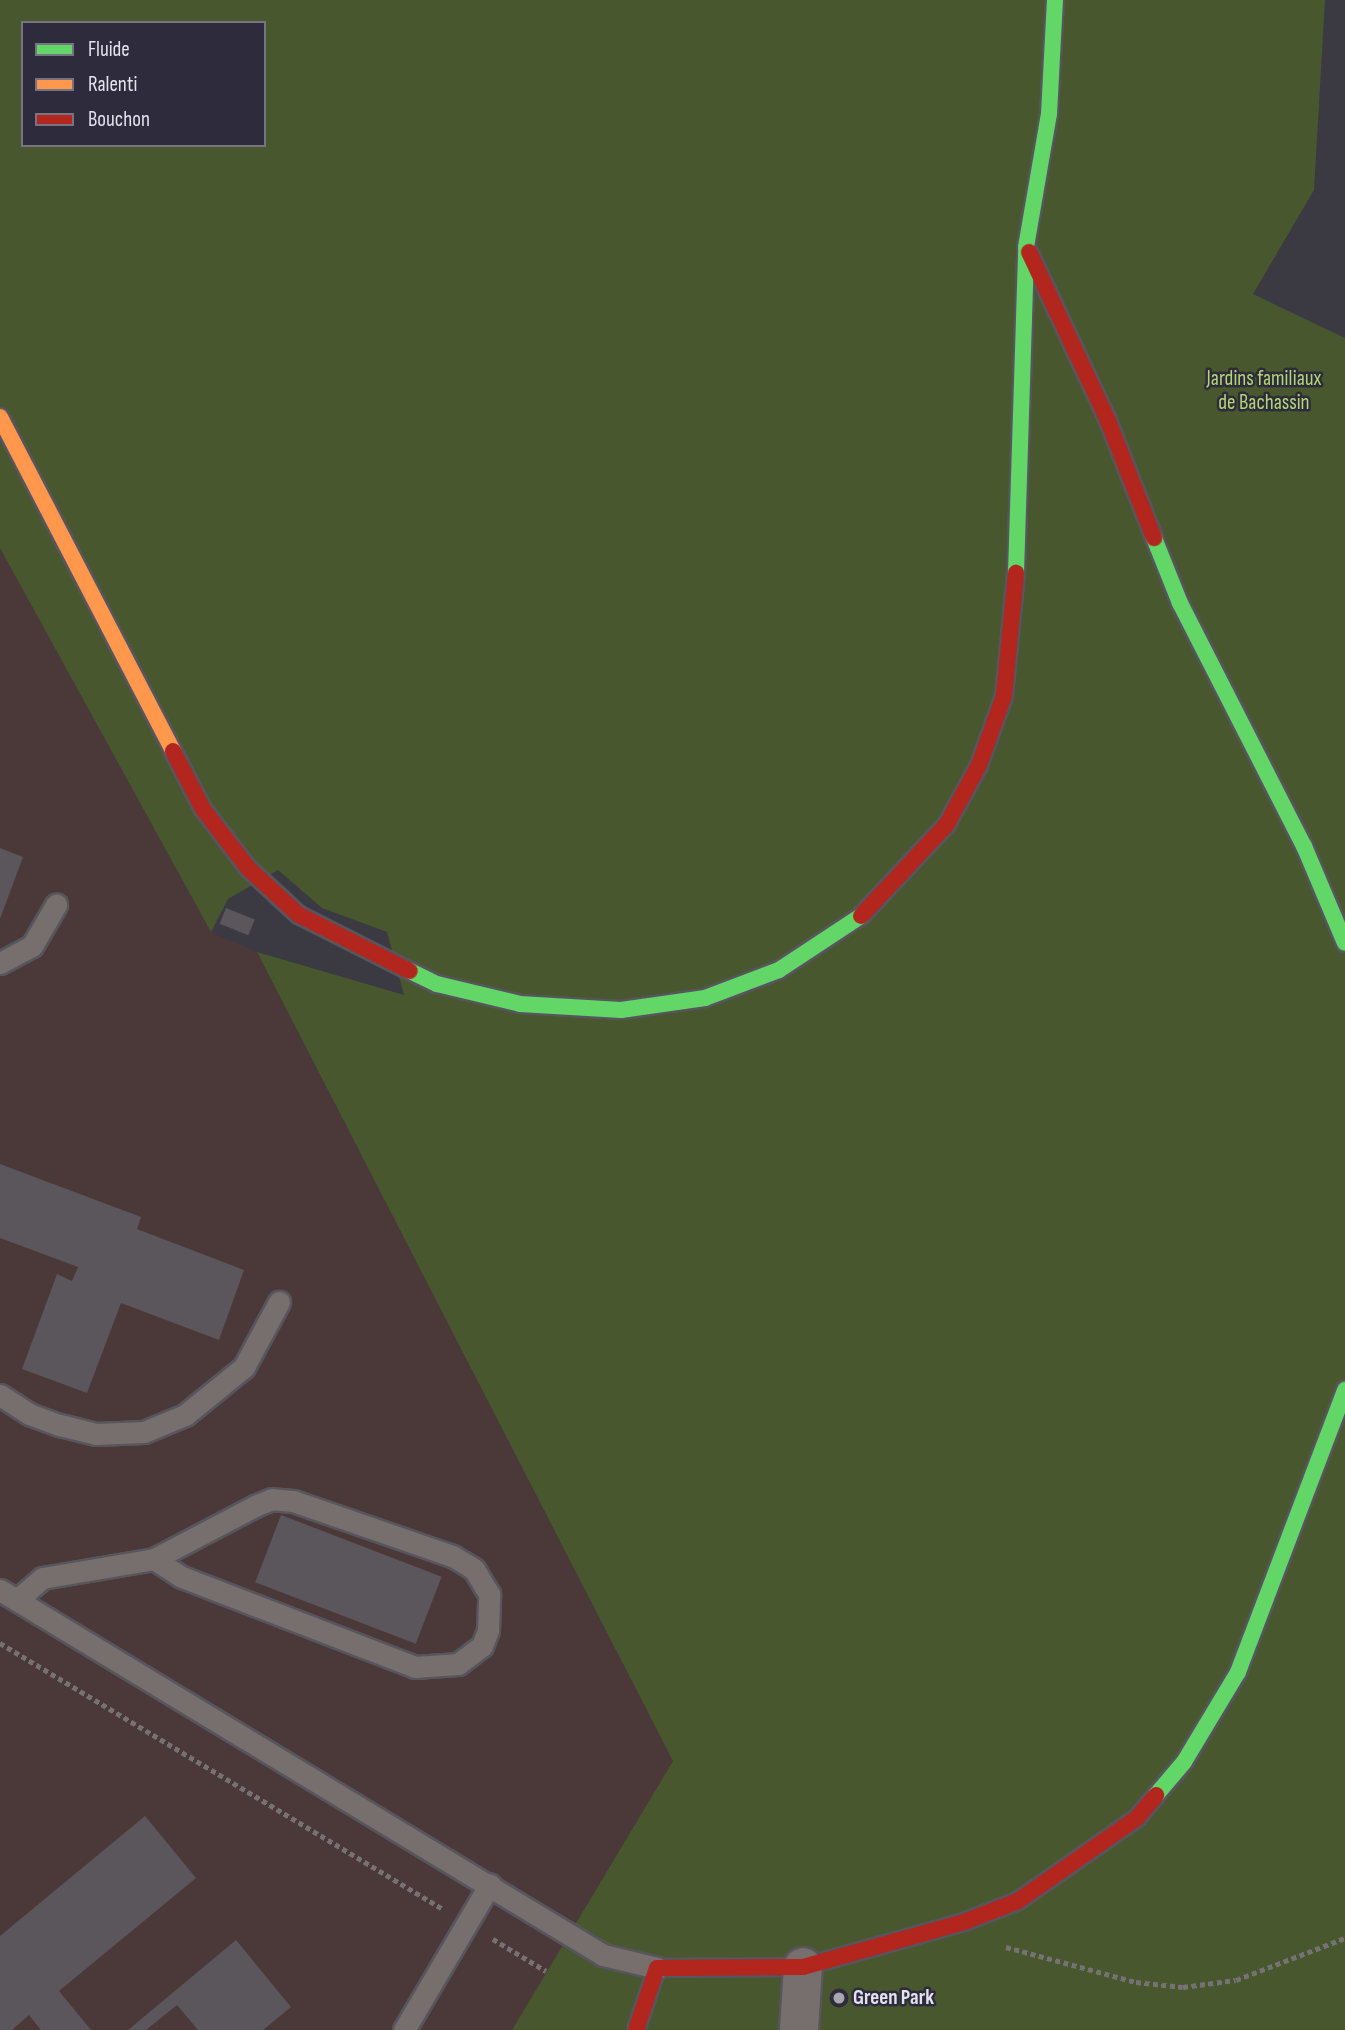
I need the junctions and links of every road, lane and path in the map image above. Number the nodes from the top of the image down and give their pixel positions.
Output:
1 (1055, 0) edge
2 (1027, 247) junction
3 (0, 417) edge
4 (56, 905) dead end
5 (1345, 943) edge
6 (0, 963) edge
7 (279, 1302) dead end
8 (1345, 1390) edge
9 (0, 1395) edge
10 (154, 1559) junction
11 (8, 1595) edge
12 (0, 1643) edge
13 (490, 1884) junction
14 (964, 1922) junction
15 (467, 1923) junction
16 (1345, 1938) edge
17 (803, 1967) junction
18 (657, 1968) junction
19 (546, 1971) dead end
20 (404, 2030) edge
21 (636, 2030) edge
22 (799, 2030) edge

1 - 2 main road
2 - 3 main road
2 - 5 main road
4 - 6 lane
7 - 9 lane
8 - 14 main road
10 - 10 lane
10 - 11 lane
11 - 13 lane
12 - 15 path
13 - 15 lane
13 - 18 lane
14 - 16 path
14 - 17 main road
15 - 19 path
15 - 20 lane
17 - 18 main road
17 - 22 street
18 - 21 main road

